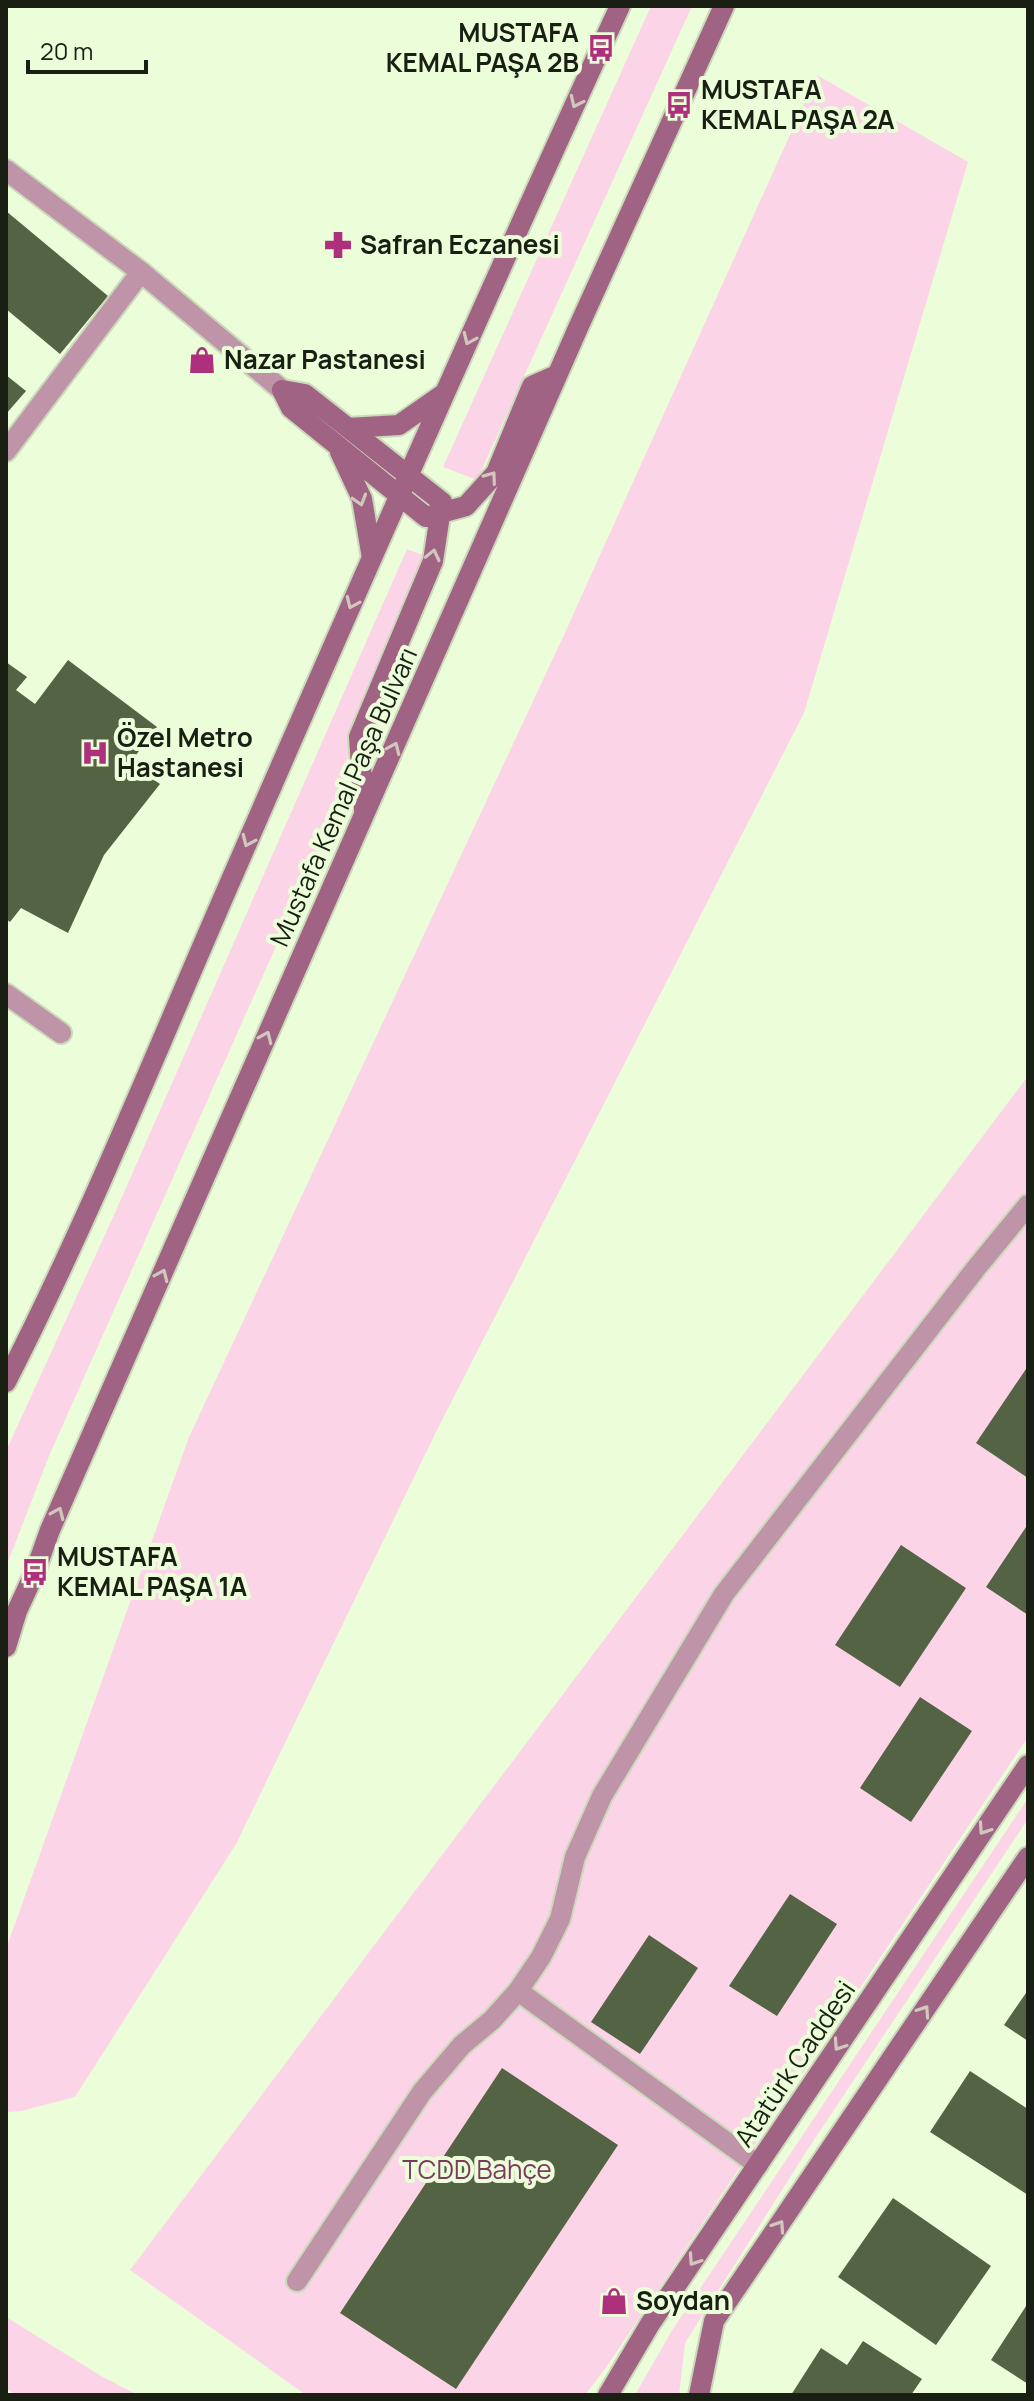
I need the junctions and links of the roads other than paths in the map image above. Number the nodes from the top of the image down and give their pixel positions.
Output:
1 (620, 6) edge
2 (724, 6) edge
3 (6, 170) edge
4 (141, 272) junction
5 (557, 375) junction
6 (282, 390) joint
7 (445, 393) junction
8 (342, 436) junction
9 (6, 451) edge
10 (408, 476) junction
11 (400, 496) junction
12 (440, 513) junction
13 (372, 559) junction
14 (364, 814) junction
15 (6, 994) edge
16 (61, 1033) dead end
17 (1028, 1205) edge
18 (6, 1382) edge
19 (6, 1647) edge
20 (1028, 1765) edge
21 (1028, 1857) edge
22 (518, 1991) junction
23 (758, 2165) junction
24 (297, 2281) dead end
25 (608, 2395) edge
26 (699, 2395) edge

1 -> 7 main road
2 - 5 main road, Mustafa Kemal Paşa Bulvarı
3 - 4 street
4 - 6 street
4 - 9 street
12 -> 5 main road
14 -> 5 main road, Mustafa Kemal Paşa Bulvarı
6 - 8 main road
7 - 8 main road
7 - 10 main road
8 - 10 main road
8 - 11 main road
8 -> 13 main road
10 - 11 main road
10 - 12 main road
11 - 12 main road
11 - 13 main road
14 -> 12 main road
13 -> 18 main road
19 -> 14 main road, Mustafa Kemal Paşa Bulvarı
15 - 16 street
17 - 22 street
20 -> 23 main road, Atatürk Caddesi
26 -> 21 main road
22 - 23 street
22 - 24 street
23 -> 25 main road, Atatürk Caddesi

